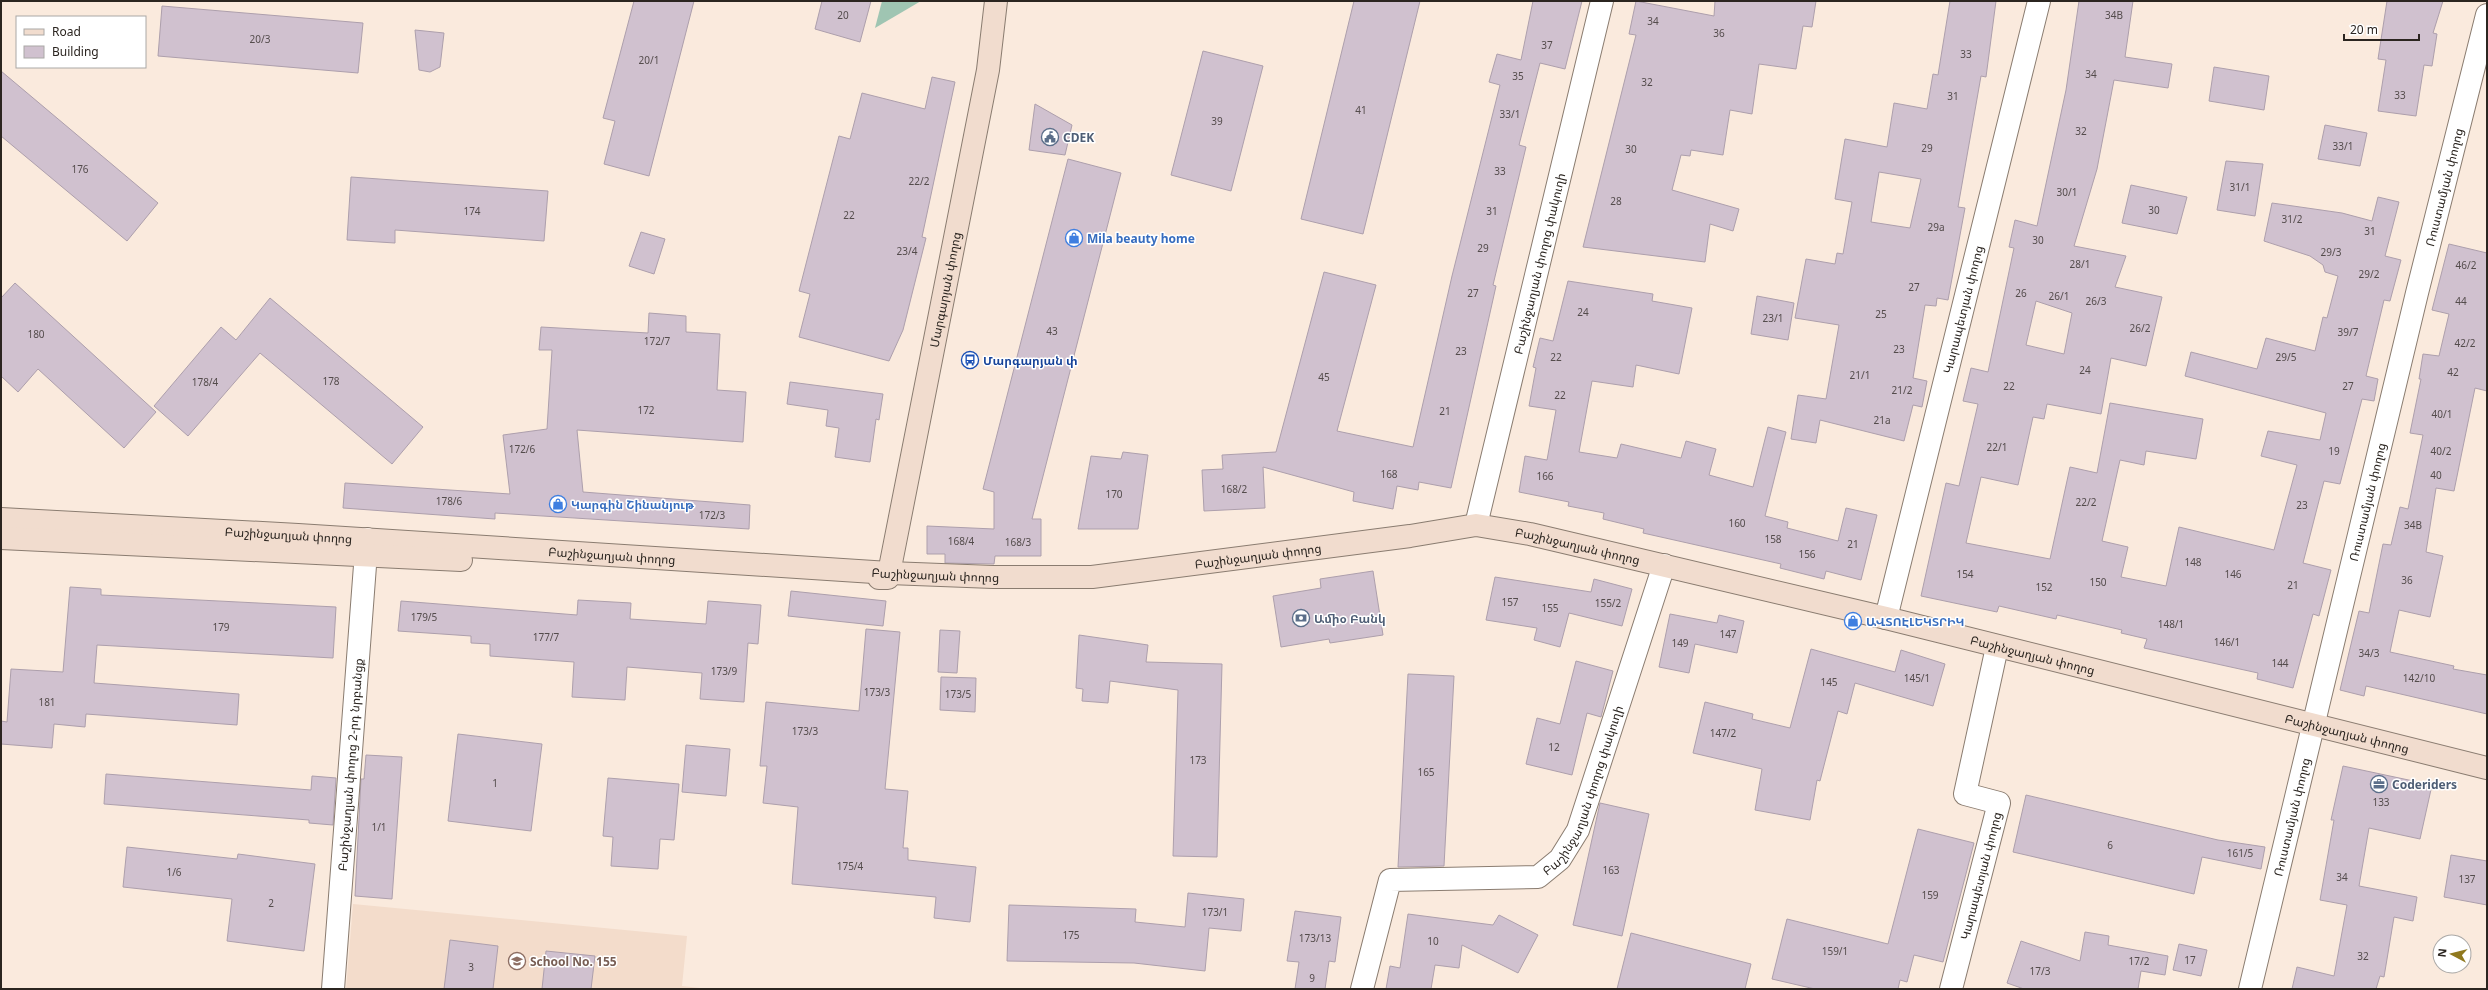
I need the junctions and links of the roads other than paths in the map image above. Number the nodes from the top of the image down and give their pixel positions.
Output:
1 (990, 1) edge
2 (996, 1) edge
3 (1602, 1) edge
4 (2039, 1) edge
5 (2487, 15) edge
6 (1, 518) edge
7 (1476, 525) junction
8 (1, 538) edge
9 (366, 548) junction
10 (1664, 565) junction
11 (886, 576) junction
12 (1886, 618) junction
13 (1997, 647) junction
14 (2313, 724) junction
15 (2487, 768) edge
16 (332, 989) edge
17 (1362, 989) edge
18 (1951, 989) edge
19 (2250, 989) edge

1 - 11 main road, Մարգարյան փողոց
2 - 11 main road, Մարգարյան փողոց
3 - 7 street, Բաշինջաղյան փողոց փակուղի
4 - 12 street, Կարապետյան փողոց
5 - 14 street, Ռուստամյան փողոց
6 - 9 main road, Բաշինջաղյան փողոց
7 - 10 main road, Բաշինջաղյան փողոց
7 - 11 main road, Բաշինջաղյան փողոց
8 - 9 main road, Բաշինջաղյան փողոց
9 - 11 main road, Բաշինջաղյան փողոց
9 - 16 street, Բաշինջաղյան փողոց 2-րդ նրբանցք
10 - 12 main road, Բաշինջաղյան փողոց
10 - 17 street, Բաշինջաղյան փողոց փակուղի
12 - 13 main road, Բաշինջաղյան փողոց
13 - 14 main road, Բաշինջաղյան փողոց
13 - 18 street, Կարապետյան փողոց
14 - 15 main road, Բաշինջաղյան փողոց
14 - 19 street, Ռուստամյան փողոց

